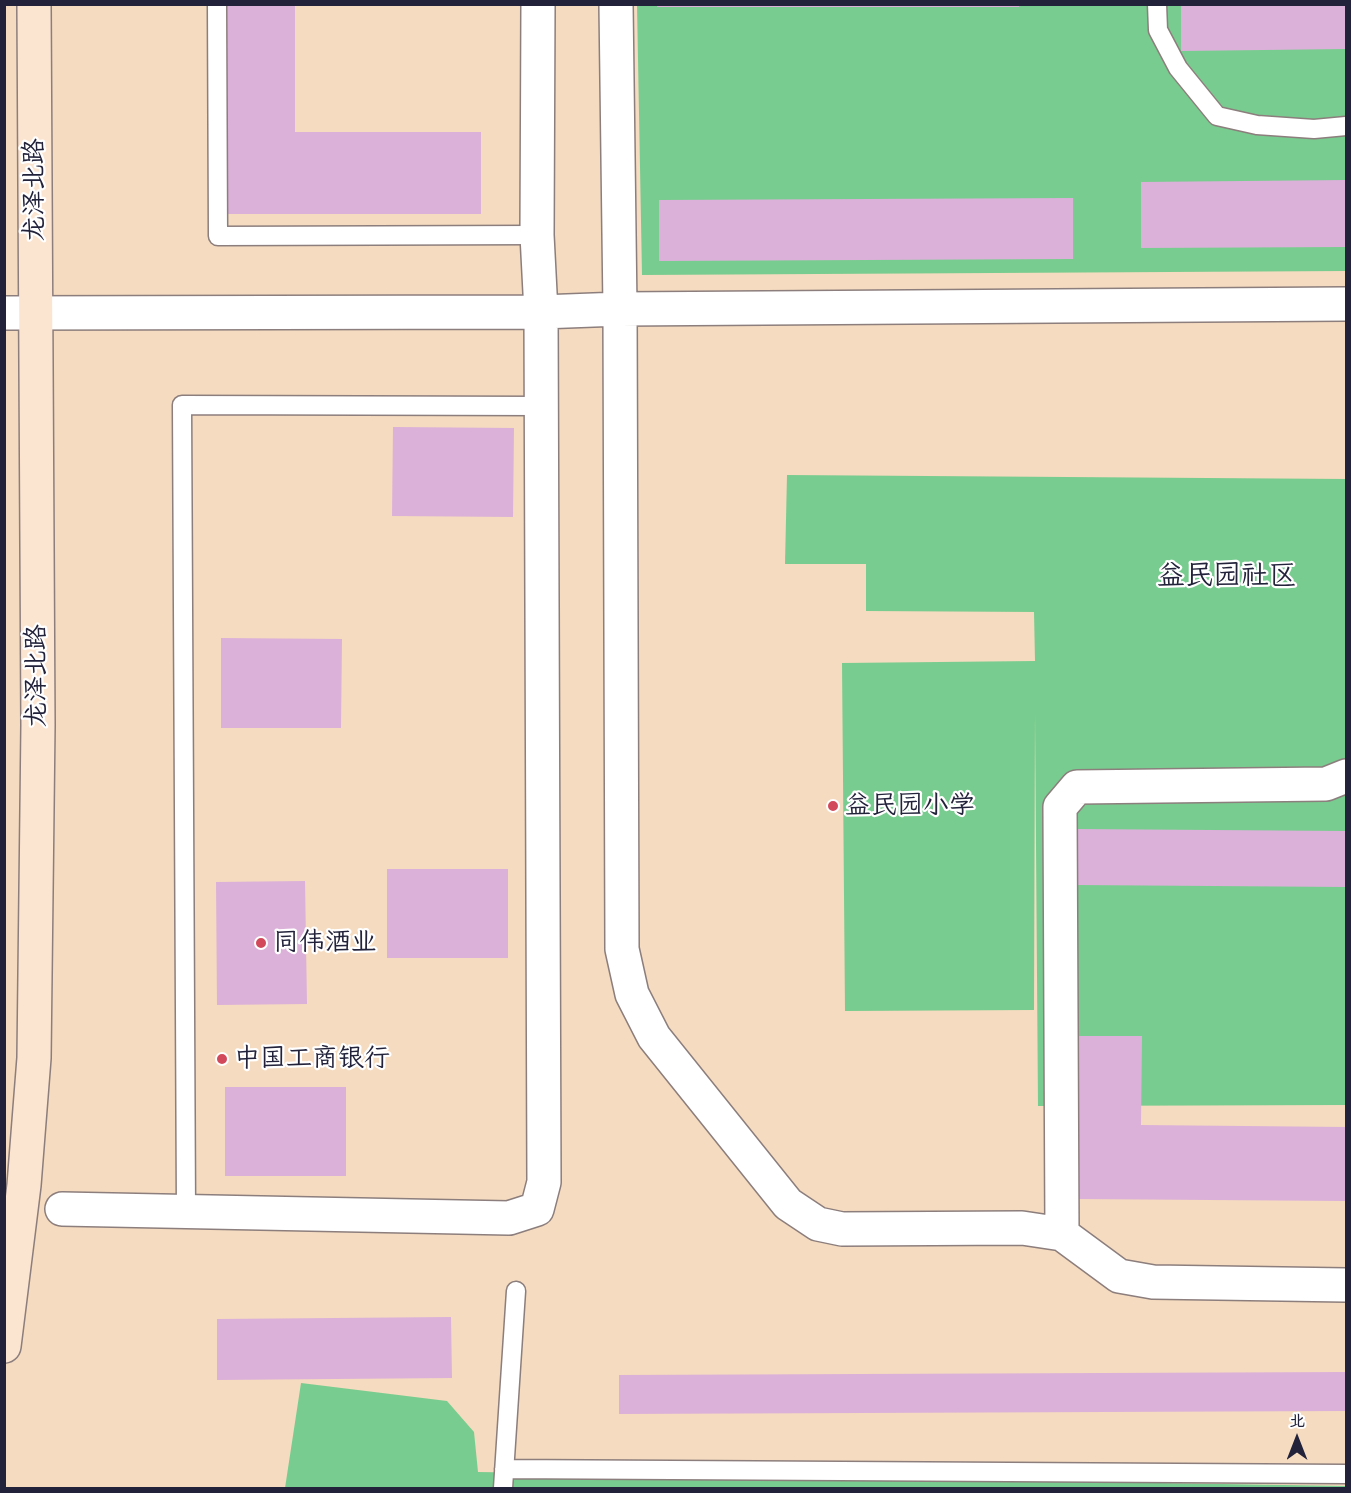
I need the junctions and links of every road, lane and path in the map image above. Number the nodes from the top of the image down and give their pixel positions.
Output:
1 (34, 4) edge
2 (217, 4) edge
3 (538, 4) edge
4 (616, 4) edge
5 (1157, 4) edge
6 (1347, 126) edge
7 (537, 236) junction
8 (1347, 304) edge
9 (620, 309) junction
10 (541, 312) junction
11 (20, 313) edge
12 (541, 406) junction
13 (1347, 776) edge
14 (62, 1209) dead end
15 (186, 1211) junction
16 (1062, 1234) junction
17 (1347, 1284) edge
18 (516, 1291) dead end
19 (4, 1346) edge
20 (504, 1469) junction
21 (1347, 1474) edge
22 (876, 1480) edge
23 (1246, 1481) edge
24 (503, 1488) edge

1 - 11 main road, 龙泽北路
2 - 7 lane
3 - 7 street
4 - 9 street
5 - 6 lane
7 - 10 street
8 - 9 street
9 - 10 street
9 - 16 street
10 - 11 street
10 - 12 street
11 - 19 main road, 龙泽北路
12 - 15 street
12 - 15 lane
13 - 16 street
14 - 15 street
16 - 17 street
18 - 20 lane
20 - 22 lane
20 - 24 lane
21 - 23 lane
22 - 23 lane

